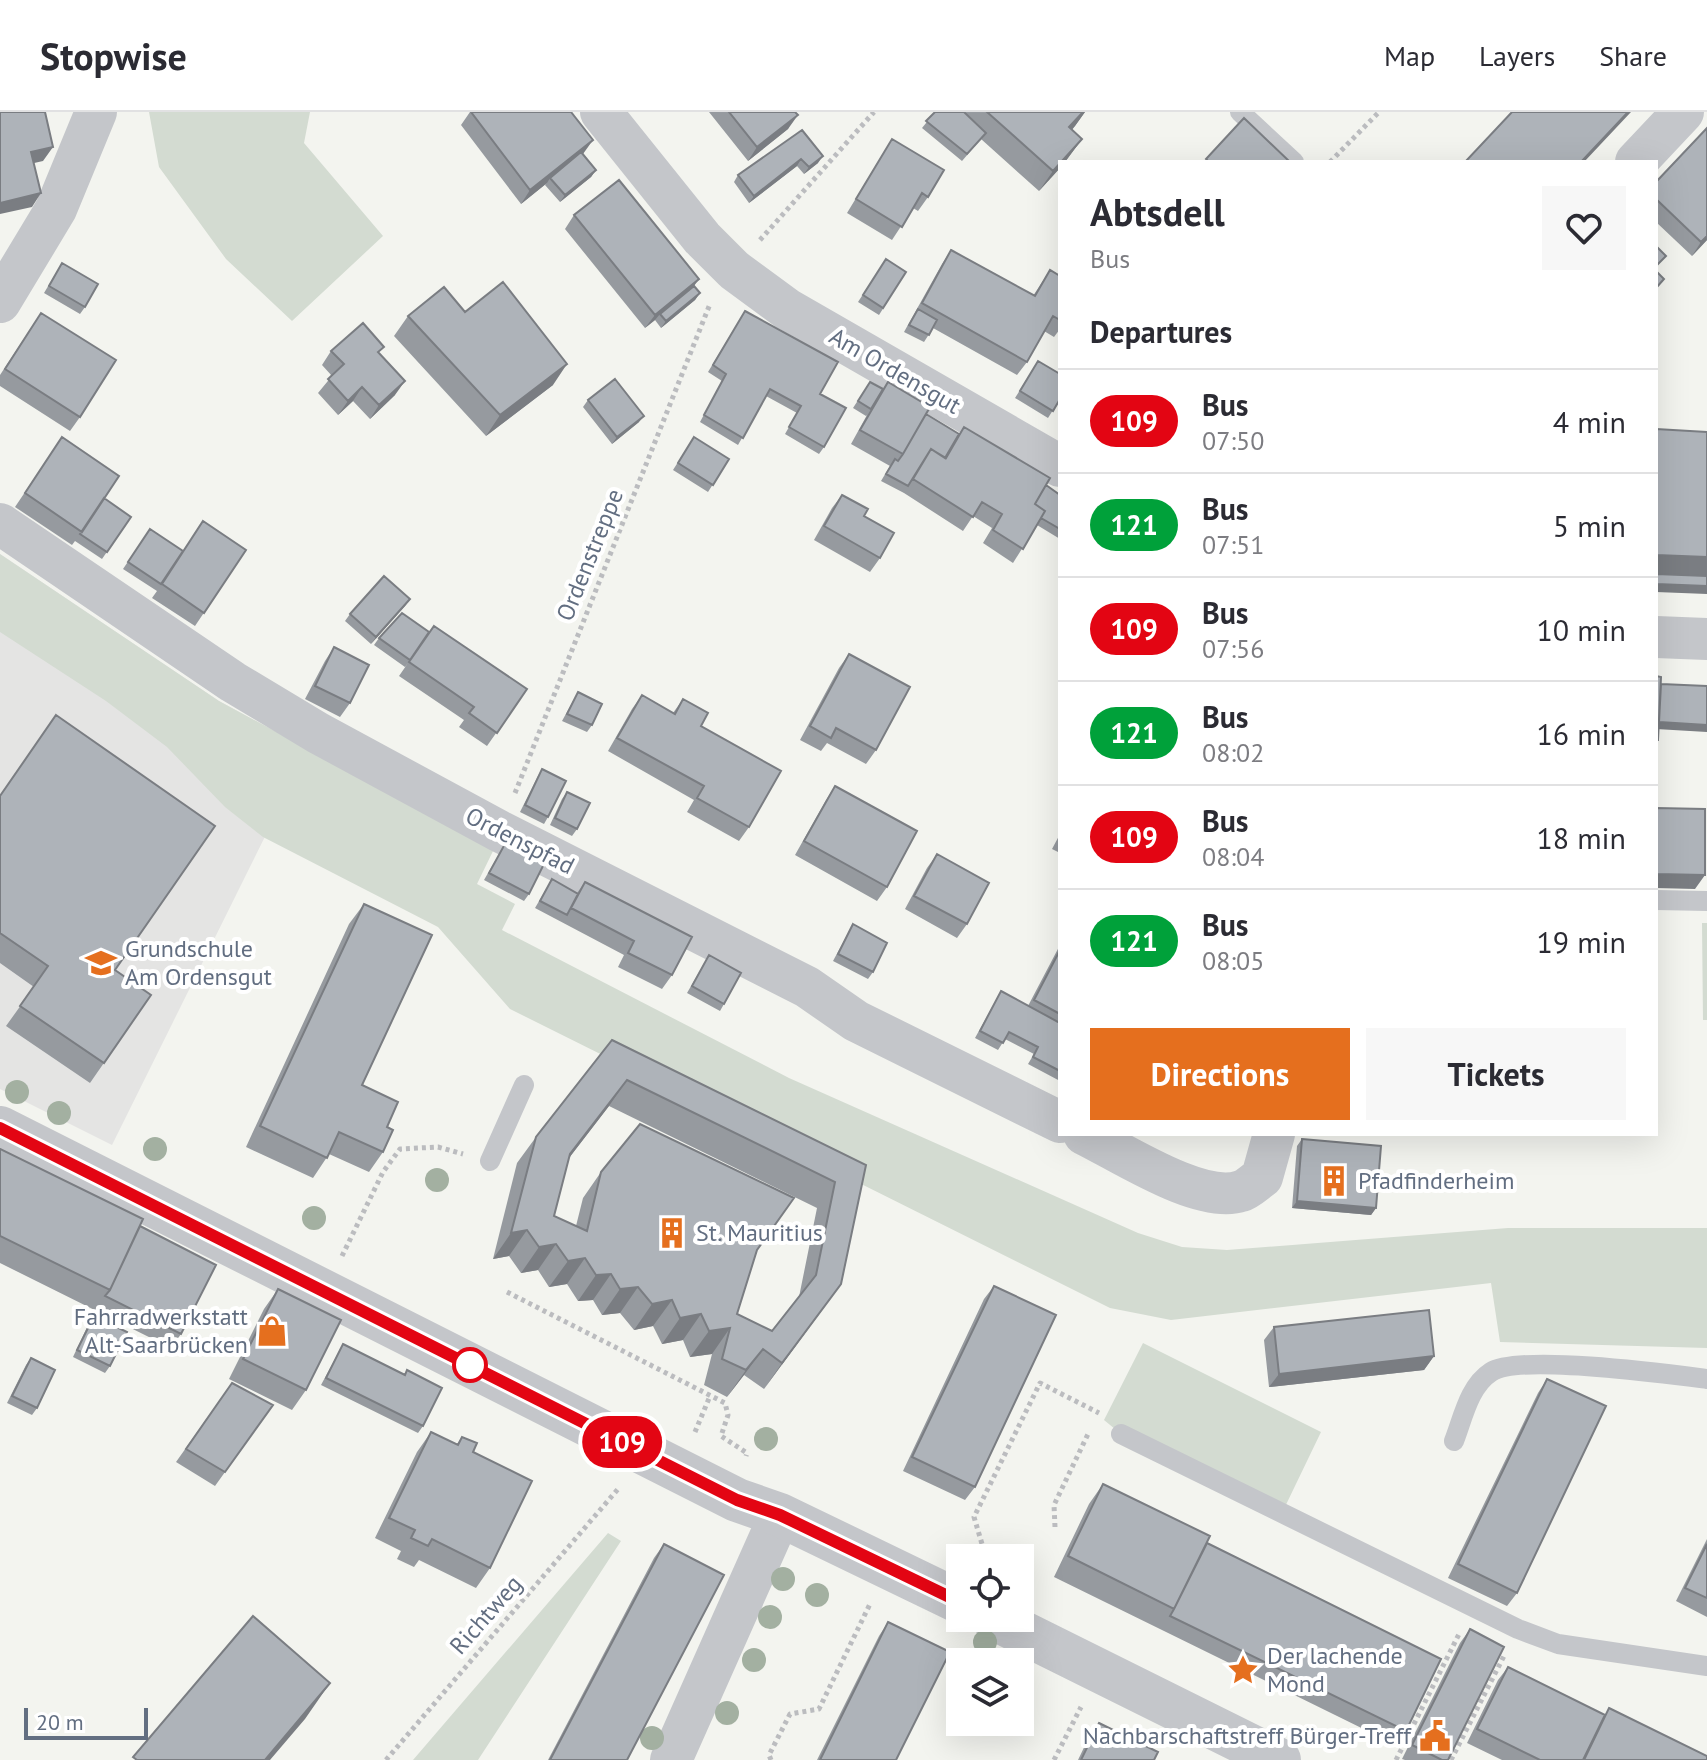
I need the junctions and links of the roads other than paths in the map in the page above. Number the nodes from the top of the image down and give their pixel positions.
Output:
1 (96, 112) edge
2 (601, 112) edge
3 (1240, 112) edge
4 (1683, 112) edge
5 (1292, 160) edge
6 (1638, 160) edge
7 (0, 302) edge
8 (1058, 465) edge
9 (0, 524) edge
10 (1658, 637) edge
11 (1707, 639) edge
12 (1658, 900) edge
13 (1707, 901) edge
14 (524, 1085) dead end
15 (1058, 1121) edge
16 (0, 1128) edge
17 (1088, 1136) edge
18 (1273, 1136) edge
19 (490, 1161) road end
20 (1707, 1379) edge
21 (1121, 1434) road end
22 (1454, 1441) dead end
23 (780, 1515) junction
24 (946, 1595) edge
25 (1021, 1632) edge
26 (1707, 1666) edge
27 (671, 1760) edge
28 (1279, 1760) edge

1 - 7 street
2 - 8 street, Am Ordensgut
3 - 5 lane
4 - 6 street
9 - 15 street, Ordenspfad
10 - 11 street
12 - 13 lane
14 - 19 lane
16 - 23 street
17 - 18 street
20 - 22 lane
21 - 26 lane
23 - 24 street
23 - 27 street
25 - 28 street

